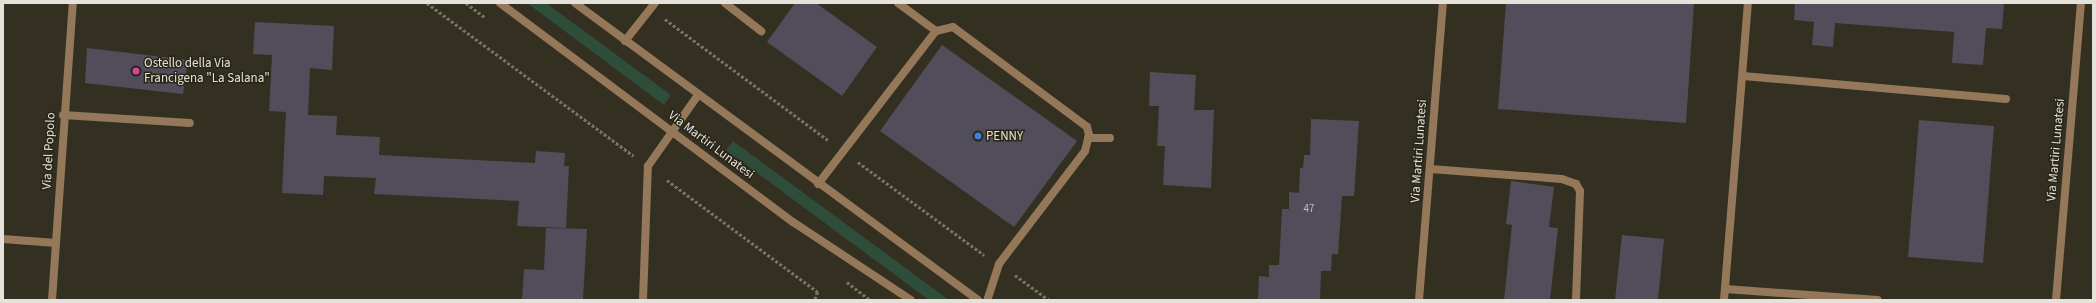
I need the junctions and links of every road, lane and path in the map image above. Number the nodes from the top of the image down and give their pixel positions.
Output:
1 (73, 3) edge
2 (427, 3) edge
3 (500, 3) edge
4 (575, 3) edge
5 (655, 3) edge
6 (725, 3) edge
7 (898, 3) edge
8 (1442, 3) edge
9 (1748, 3) edge
10 (2081, 3) edge
11 (761, 31) dead end
12 (936, 31) junction
13 (626, 41) junction
14 (1742, 76) junction
15 (698, 95) junction
16 (2006, 99) dead end
17 (63, 115) junction
18 (190, 123) dead end
19 (673, 131) junction
20 (1088, 138) junction
21 (1110, 138) dead end
22 (648, 166) junction
23 (1430, 169) junction
24 (818, 184) junction
25 (3, 239) edge
26 (56, 243) junction
27 (1725, 288) junction
28 (52, 300) edge
29 (643, 300) edge
30 (815, 300) edge
31 (911, 300) edge
32 (978, 300) edge
33 (987, 300) edge
34 (1419, 300) edge
35 (1576, 300) edge
36 (1724, 300) edge
37 (1878, 300) edge
38 (2056, 300) edge

1 - 17 street, Via del Popolo
2 - 22 path
3 - 19 street, Via Martiri Lunatesi
4 - 13 street
5 - 13 street
6 - 11 street
7 - 12 street
8 - 23 street, Via Martiri Lunatesi
9 - 14 street
10 - 38 street, Via Martiri Lunatesi
12 - 20 street
12 - 24 street
13 - 15 street
14 - 16 street
14 - 27 street
15 - 19 street
15 - 24 street
17 - 18 street
17 - 26 street, Via del Popolo
19 - 22 street
19 - 31 street, Via Martiri Lunatesi
20 - 21 street
20 - 33 street
22 - 29 street
22 - 30 path
23 - 34 street, Via Martiri Lunatesi
23 - 35 street
24 - 32 street
25 - 26 street
26 - 28 street, Via del Popolo
27 - 36 street
27 - 37 street

